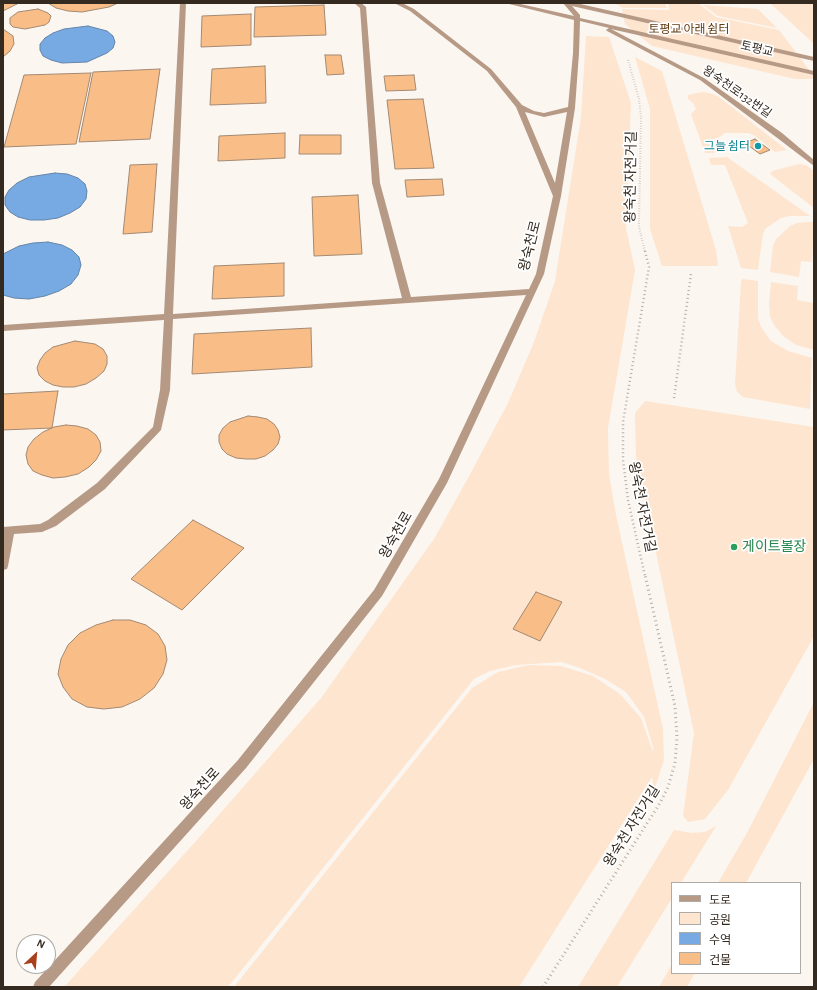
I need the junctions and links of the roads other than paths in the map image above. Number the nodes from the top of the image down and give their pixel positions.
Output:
1 (183, 3) edge
2 (357, 3) edge
3 (397, 3) edge
4 (508, 3) edge
5 (567, 3) edge
6 (577, 15) junction
7 (814, 59) edge
8 (814, 73) edge
9 (519, 107) junction
10 (571, 108) junction
11 (814, 164) edge
12 (557, 196) junction
13 (530, 292) junction
14 (406, 300) junction
15 (168, 317) junction
16 (3, 328) edge
17 (7, 530) edge
18 (3, 566) edge
19 (40, 987) edge

1 - 15 street
2 - 14 street
3 - 9 street
4 - 8 street, 토평교
5 - 6 street
5 - 7 street, 토평교
6 - 10 street, 왕숙천로
6 - 11 street, 왕숙천로132번길
9 - 10 street
9 - 12 street
10 - 12 street, 왕숙천로
12 - 13 street, 왕숙천로
13 - 14 street
13 - 19 street, 왕숙천로
14 - 15 street
15 - 16 street
15 - 17 street
17 - 18 street

